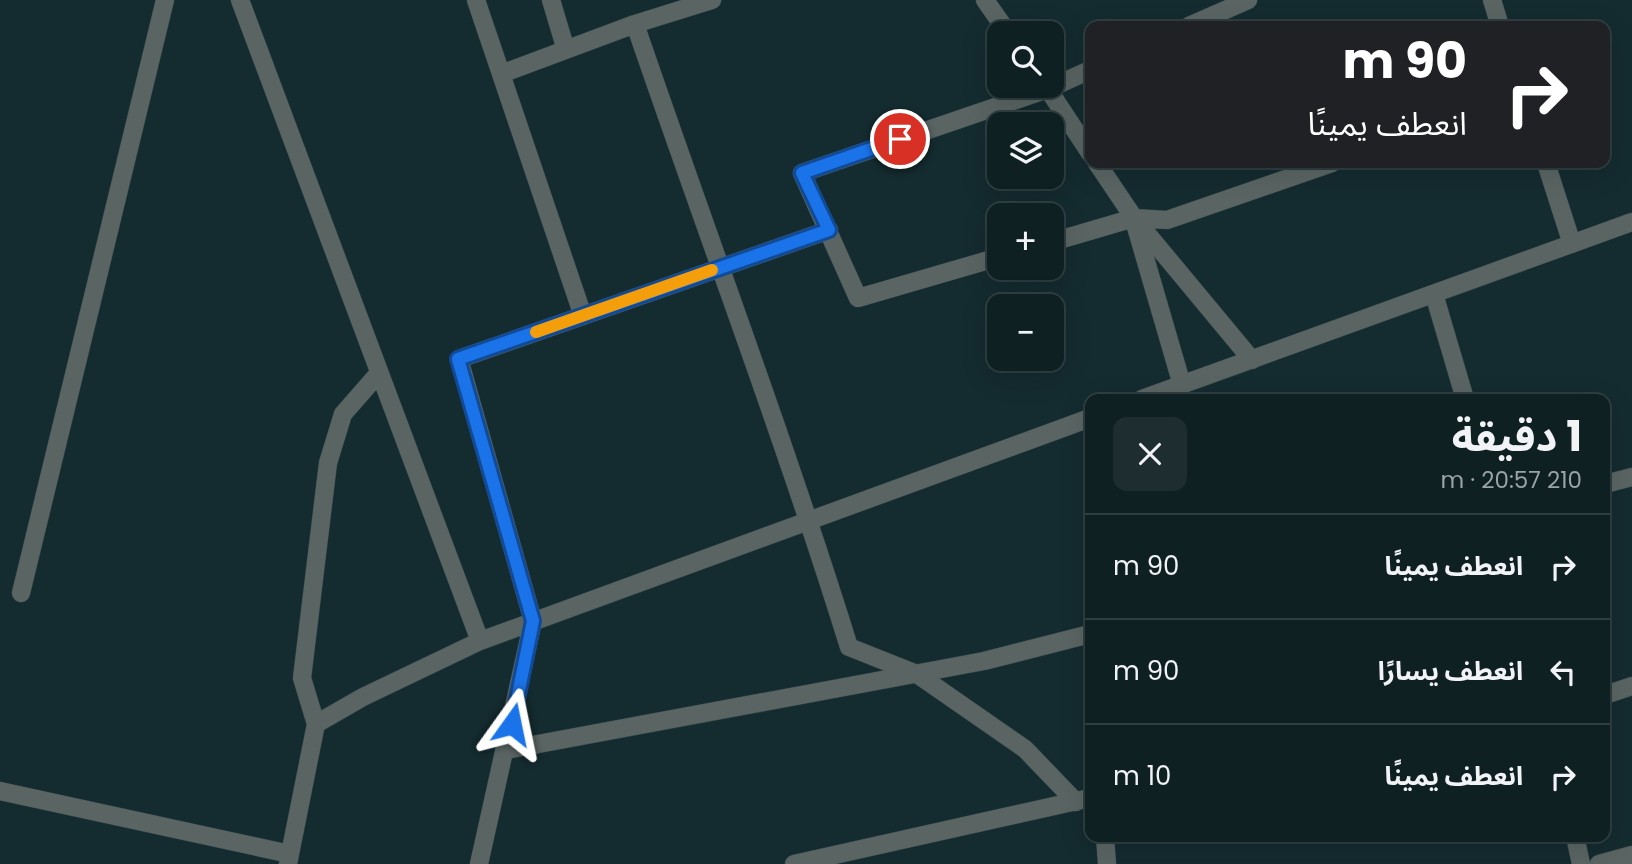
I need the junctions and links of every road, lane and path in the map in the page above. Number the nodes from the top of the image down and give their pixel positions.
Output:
1 (165, 0) edge
2 (240, 0) edge
3 (476, 0) edge
4 (551, 0) edge
5 (985, 0) edge
6 (1248, 0) edge
7 (1492, 0) edge
8 (703, 1) edge
9 (1000, 21) edge
10 (1200, 21) edge
11 (1498, 21) edge
12 (635, 24) junction
13 (566, 50) junction
14 (1085, 72) edge
15 (501, 74) junction
16 (1064, 80) edge
17 (1016, 98) edge
18 (1054, 98) edge
19 (1085, 145) edge
20 (1100, 168) edge
21 (1318, 168) edge
22 (1548, 168) edge
23 (1133, 218) junction
24 (1632, 222) edge
25 (829, 230) junction
26 (1064, 238) edge
27 (1572, 244) junction
28 (987, 260) edge
29 (718, 268) junction
30 (1434, 294) junction
31 (583, 316) junction
32 (1252, 360) junction
33 (380, 373) junction
34 (1182, 385) junction
35 (1156, 394) edge
36 (1464, 394) edge
37 (1085, 420) edge
38 (1632, 477) edge
39 (1610, 483) edge
40 (809, 519) junction
41 (21, 593) dead end
42 (533, 621) junction
43 (1085, 635) edge
44 (480, 641) junction
45 (917, 674) junction
46 (1632, 686) edge
47 (1610, 693) edge
48 (316, 724) junction
49 (506, 750) junction
50 (0, 790) edge
51 (1083, 800) edge
52 (1105, 842) edge
53 (1576, 842) edge
54 (1632, 855) edge
55 (289, 859) edge
56 (479, 864) edge
57 (794, 864) edge
58 (1107, 864) edge
59 (1581, 864) edge
60 (1599, 864) edge

1 - 41 street
2 - 33 street
3 - 15 street
4 - 13 street
5 - 9 street
6 - 10 street
7 - 11 street
8 - 12 street
12 - 13 street
12 - 29 street
13 - 15 street
14 - 16 street
15 - 31 street
17 - 25 street
18 - 19 street
20 - 23 street
21 - 23 street
22 - 27 street
23 - 26 street
23 - 32 street
23 - 34 street
24 - 27 street
25 - 28 street
25 - 29 street
27 - 30 street
29 - 31 street
29 - 40 street
30 - 32 street
30 - 36 street
31 - 42 street
32 - 34 street
33 - 44 street
33 - 48 street
34 - 35 street
37 - 40 street
38 - 39 street
40 - 42 street
40 - 45 street
42 - 44 street
42 - 49 street
43 - 45 street
44 - 48 street
45 - 49 street
45 - 51 street
46 - 47 street
48 - 55 street
49 - 56 street
50 - 55 street
51 - 57 street
52 - 58 street
53 - 59 street
54 - 60 street

